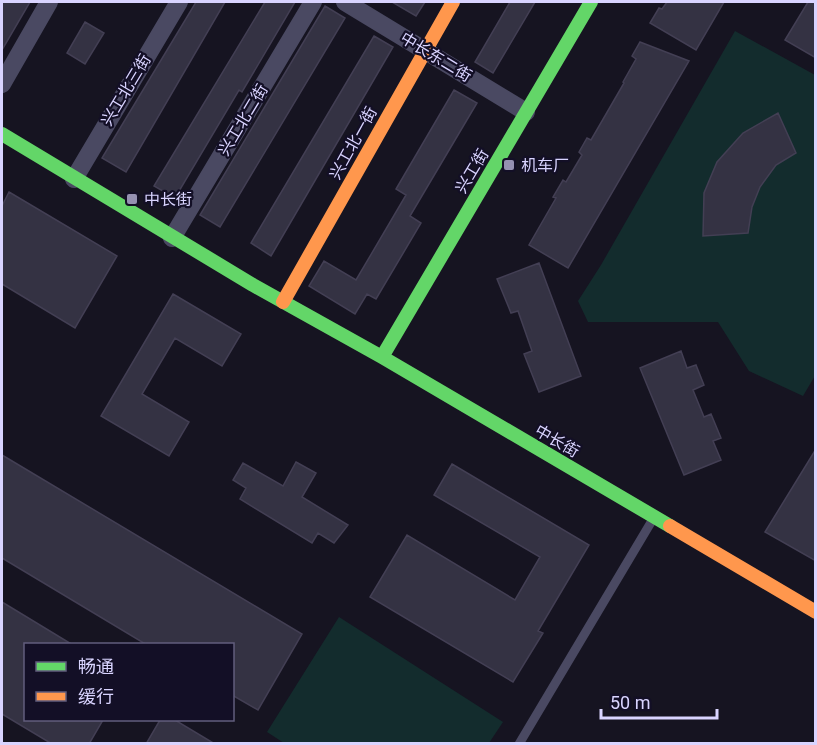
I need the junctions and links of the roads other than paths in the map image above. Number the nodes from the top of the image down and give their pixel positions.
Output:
1 (49, 2) edge
2 (179, 2) edge
3 (313, 2) edge
4 (345, 2) edge
5 (453, 2) edge
6 (591, 2) edge
7 (424, 50) junction
8 (2, 84) edge
9 (526, 112) junction
10 (2, 134) edge
11 (74, 179) junction
12 (172, 238) junction
13 (283, 302) junction
14 (382, 357) junction
15 (654, 517) junction
16 (816, 612) edge
17 (519, 744) edge

1 - 8 street
2 - 11 street, 兴工北三街
3 - 12 street, 兴工北二街
4 - 7 street, 中长东二街
5 - 7 street, 兴工北一街
6 - 9 street, 兴工街
7 - 9 street, 中长东二街
7 - 13 street, 兴工北一街
9 - 14 street, 兴工街
10 - 11 street, 中长街
11 - 12 street, 中长街
12 - 13 street, 中长街
13 - 14 street, 中长街
14 - 15 street, 中长街
15 - 16 street, 中长街
15 - 17 lane

